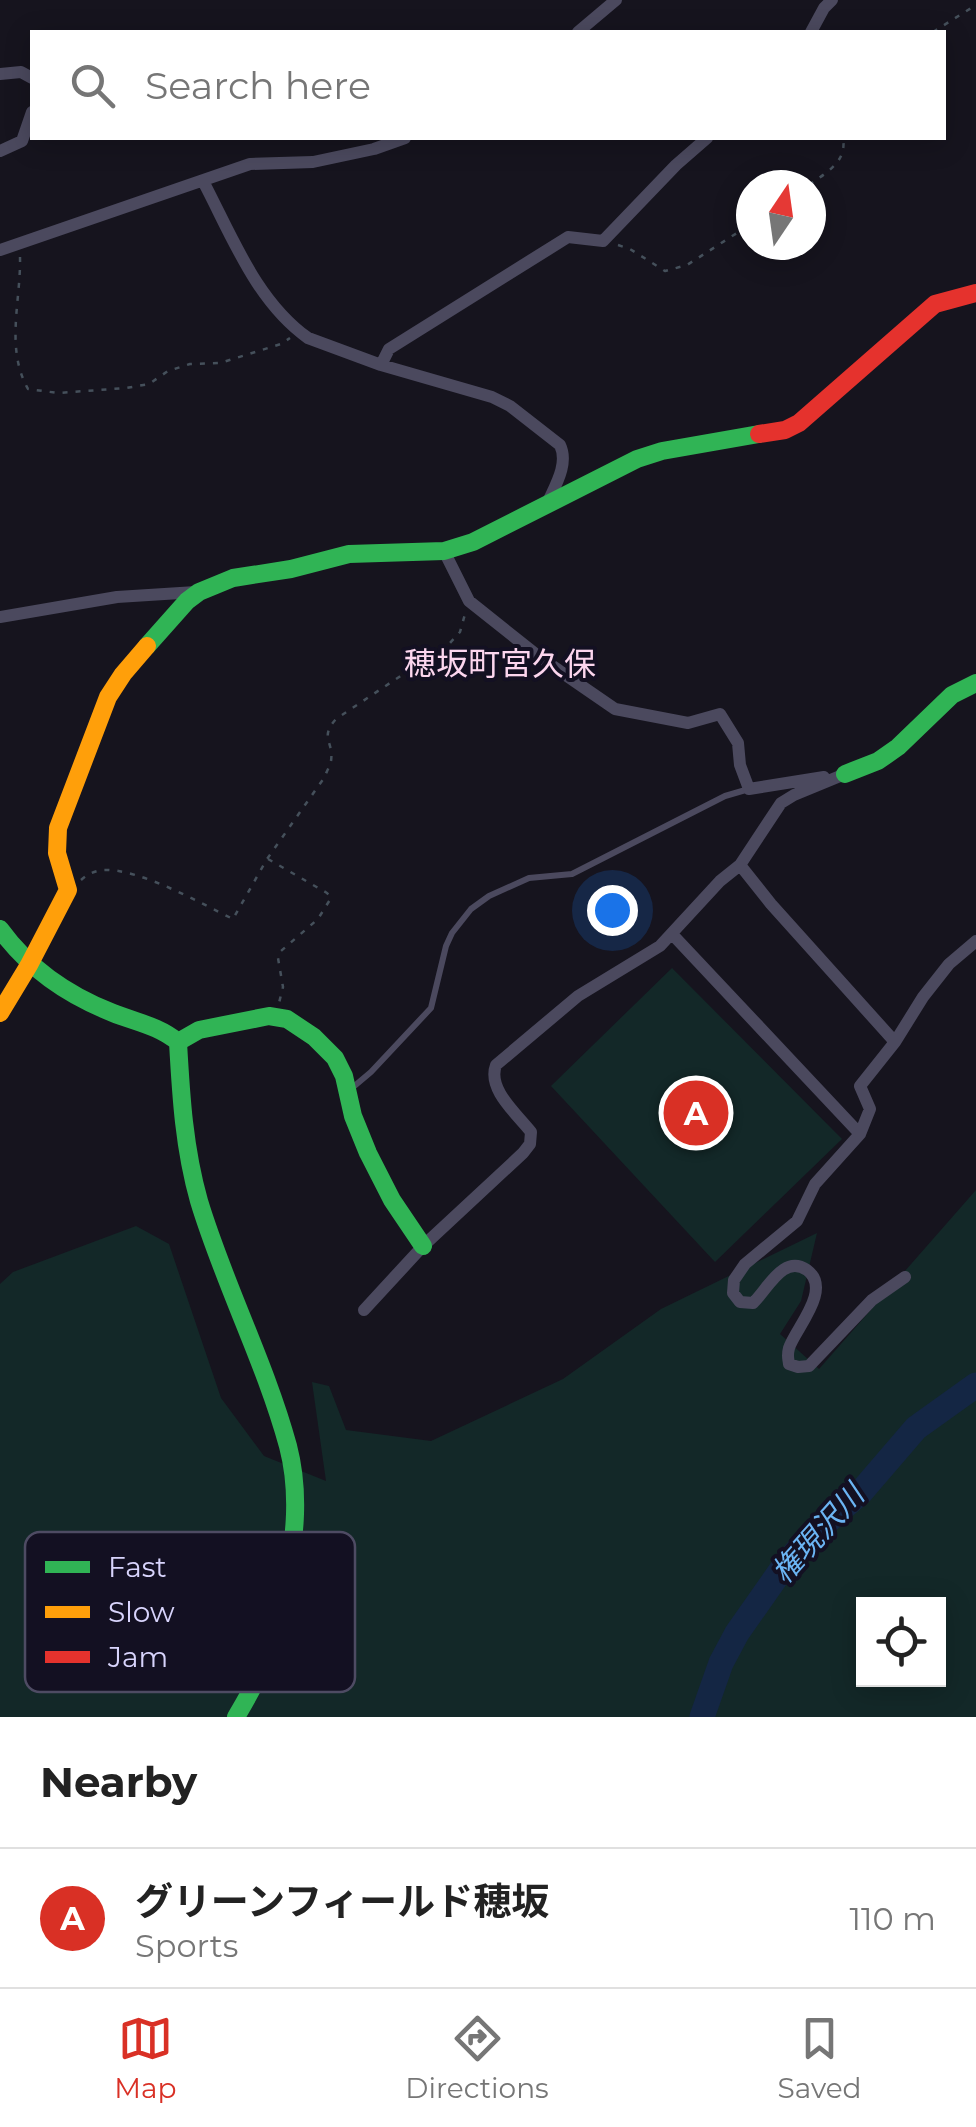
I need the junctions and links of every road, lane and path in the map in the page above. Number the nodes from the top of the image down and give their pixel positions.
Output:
1 (616, 0) edge
2 (832, 0) edge
3 (976, 5) edge
4 (580, 30) edge
5 (812, 30) edge
6 (936, 30) edge
7 (0, 74) edge
8 (30, 77) edge
9 (30, 118) edge
10 (399, 140) edge
11 (706, 140) edge
12 (843, 140) edge
13 (0, 151) edge
14 (826, 173) edge
15 (203, 181) junction
16 (736, 234) edge
17 (603, 240) junction
18 (20, 242) junction
19 (0, 250) edge
20 (976, 292) edge
21 (298, 330) junction
22 (381, 365) junction
23 (547, 504) junction
24 (444, 552) junction
25 (199, 592) junction
26 (469, 600) junction
27 (0, 617) edge
28 (976, 683) edge
29 (845, 774) junction
30 (750, 790) junction
31 (267, 858) junction
32 (740, 865) junction
33 (68, 890) junction
34 (0, 929) edge
35 (672, 934) junction
36 (976, 941) edge
37 (29, 965) junction
38 (0, 1012) edge
39 (276, 1017) junction
40 (178, 1042) junction
41 (895, 1042) junction
42 (348, 1092) junction
43 (860, 1134) junction
44 (424, 1246) junction
45 (905, 1277) dead end
46 (364, 1310) dead end
47 (295, 1532) edge
48 (251, 1692) edge
49 (236, 1717) edge

1 - 4 street
2 - 5 street
3 - 6 path
7 - 8 street
9 - 13 street
10 - 15 street
11 - 17 street
12 - 14 path
15 - 18 street
15 - 21 street
16 - 17 path
17 - 22 street
18 - 19 street
18 - 21 path
20 - 23 street
21 - 22 street
22 - 23 street
23 - 24 street
24 - 25 street
24 - 26 street
25 - 27 street
25 - 33 street
26 - 30 street
26 - 31 path
28 - 29 street
29 - 30 street
29 - 32 street
30 - 42 lane
31 - 33 path
31 - 39 path
32 - 35 street
32 - 41 street
33 - 37 street
34 - 37 street
35 - 43 street
35 - 44 street
36 - 41 street
37 - 38 street
37 - 40 street
39 - 40 street
39 - 42 street
40 - 47 street
41 - 43 street
42 - 44 street
43 - 45 street
44 - 46 street
48 - 49 street

